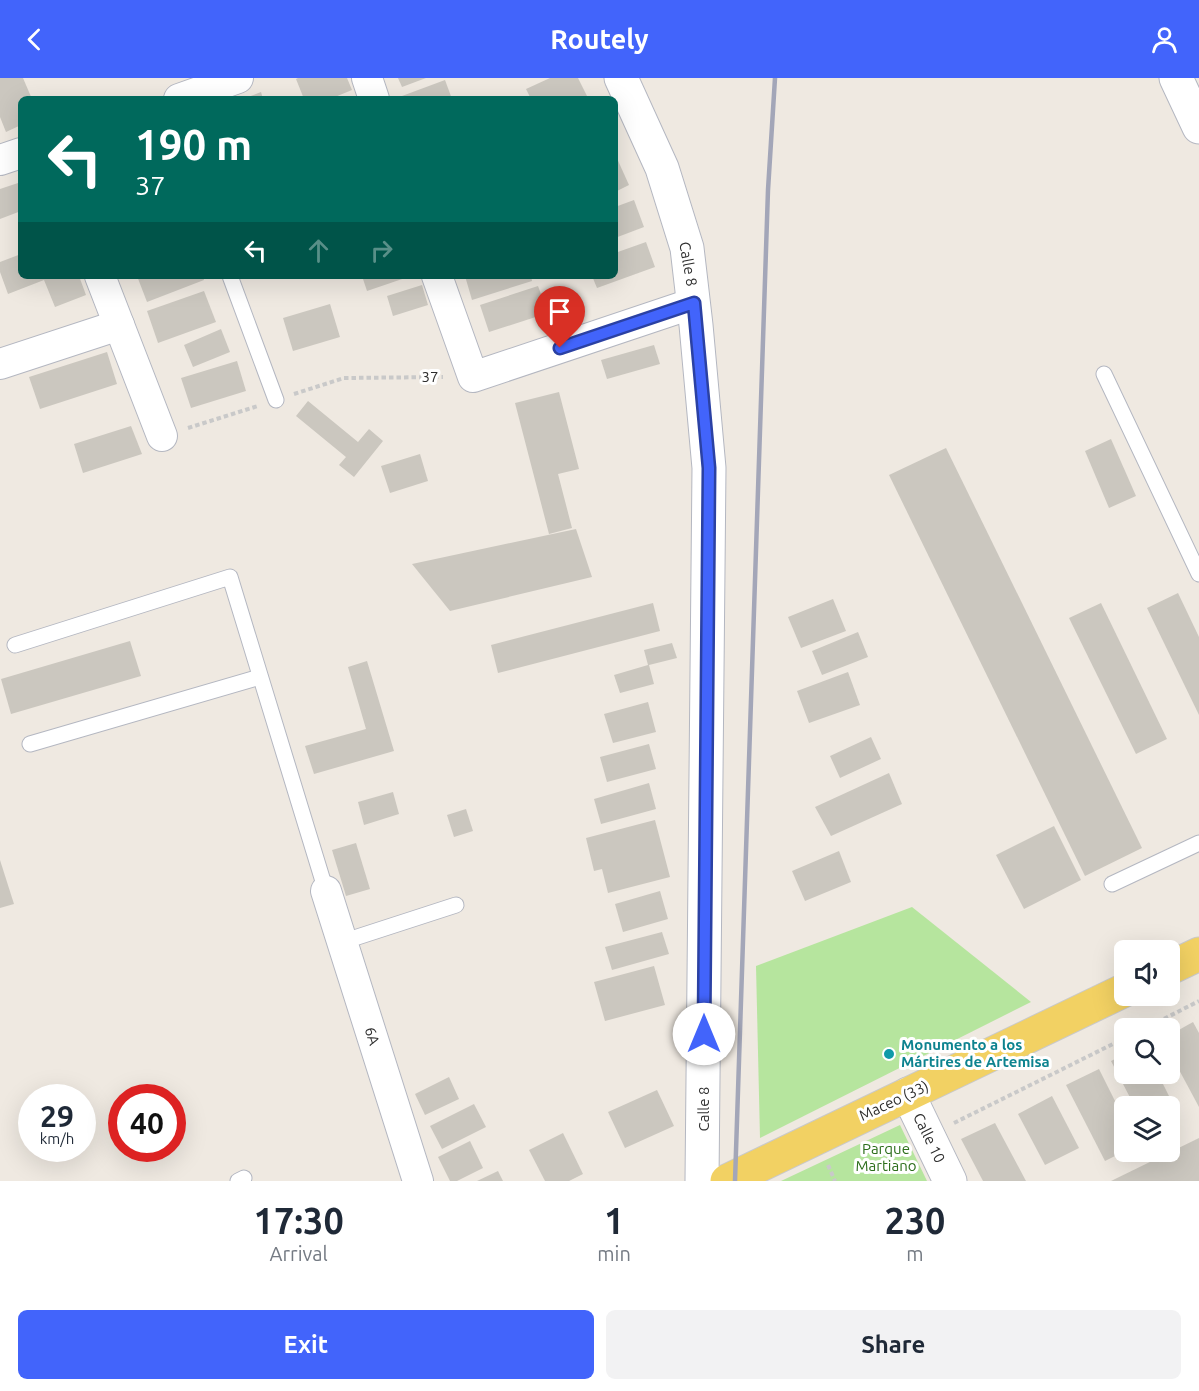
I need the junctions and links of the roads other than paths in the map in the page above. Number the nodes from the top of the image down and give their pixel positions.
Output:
1 (238, 78) edge
2 (367, 78) edge
3 (621, 78) edge
4 (1176, 78) edge
5 (187, 96) edge
6 (373, 96) edge
7 (1199, 127) edge
8 (18, 154) edge
9 (0, 160) edge
10 (101, 279) edge
11 (231, 279) edge
12 (438, 279) edge
13 (694, 303) junction
14 (119, 325) junction
15 (0, 364) edge
16 (1104, 374) dead end
17 (276, 400) road end
18 (162, 436) road end
19 (1199, 574) edge
20 (15, 645) dead end
21 (260, 677) junction
22 (30, 744) dead end
23 (1199, 843) edge
24 (1112, 884) dead end
25 (326, 891) joint
26 (456, 905) dead end
27 (342, 942) junction
28 (1199, 954) edge
29 (1180, 963) edge
30 (1114, 995) edge
31 (908, 1094) junction
32 (418, 1181) edge
33 (702, 1181) edge
34 (727, 1181) edge
35 (950, 1181) edge

1 - 5 street
2 - 6 street
3 - 13 street, Calle 8
4 - 7 street
8 - 9 street
10 - 14 street
11 - 17 lane
12 - 13 street
13 - 33 street, Calle 8
14 - 15 street
14 - 18 street
16 - 19 lane
20 - 21 lane
21 - 22 lane
21 - 25 lane
23 - 24 lane
25 - 27 street, 6A
26 - 27 lane
27 - 32 street, 6A
28 - 29 main road
30 - 31 main road, Maceo (33)
31 - 34 main road, Maceo (33)
31 - 35 street, Calle 10

